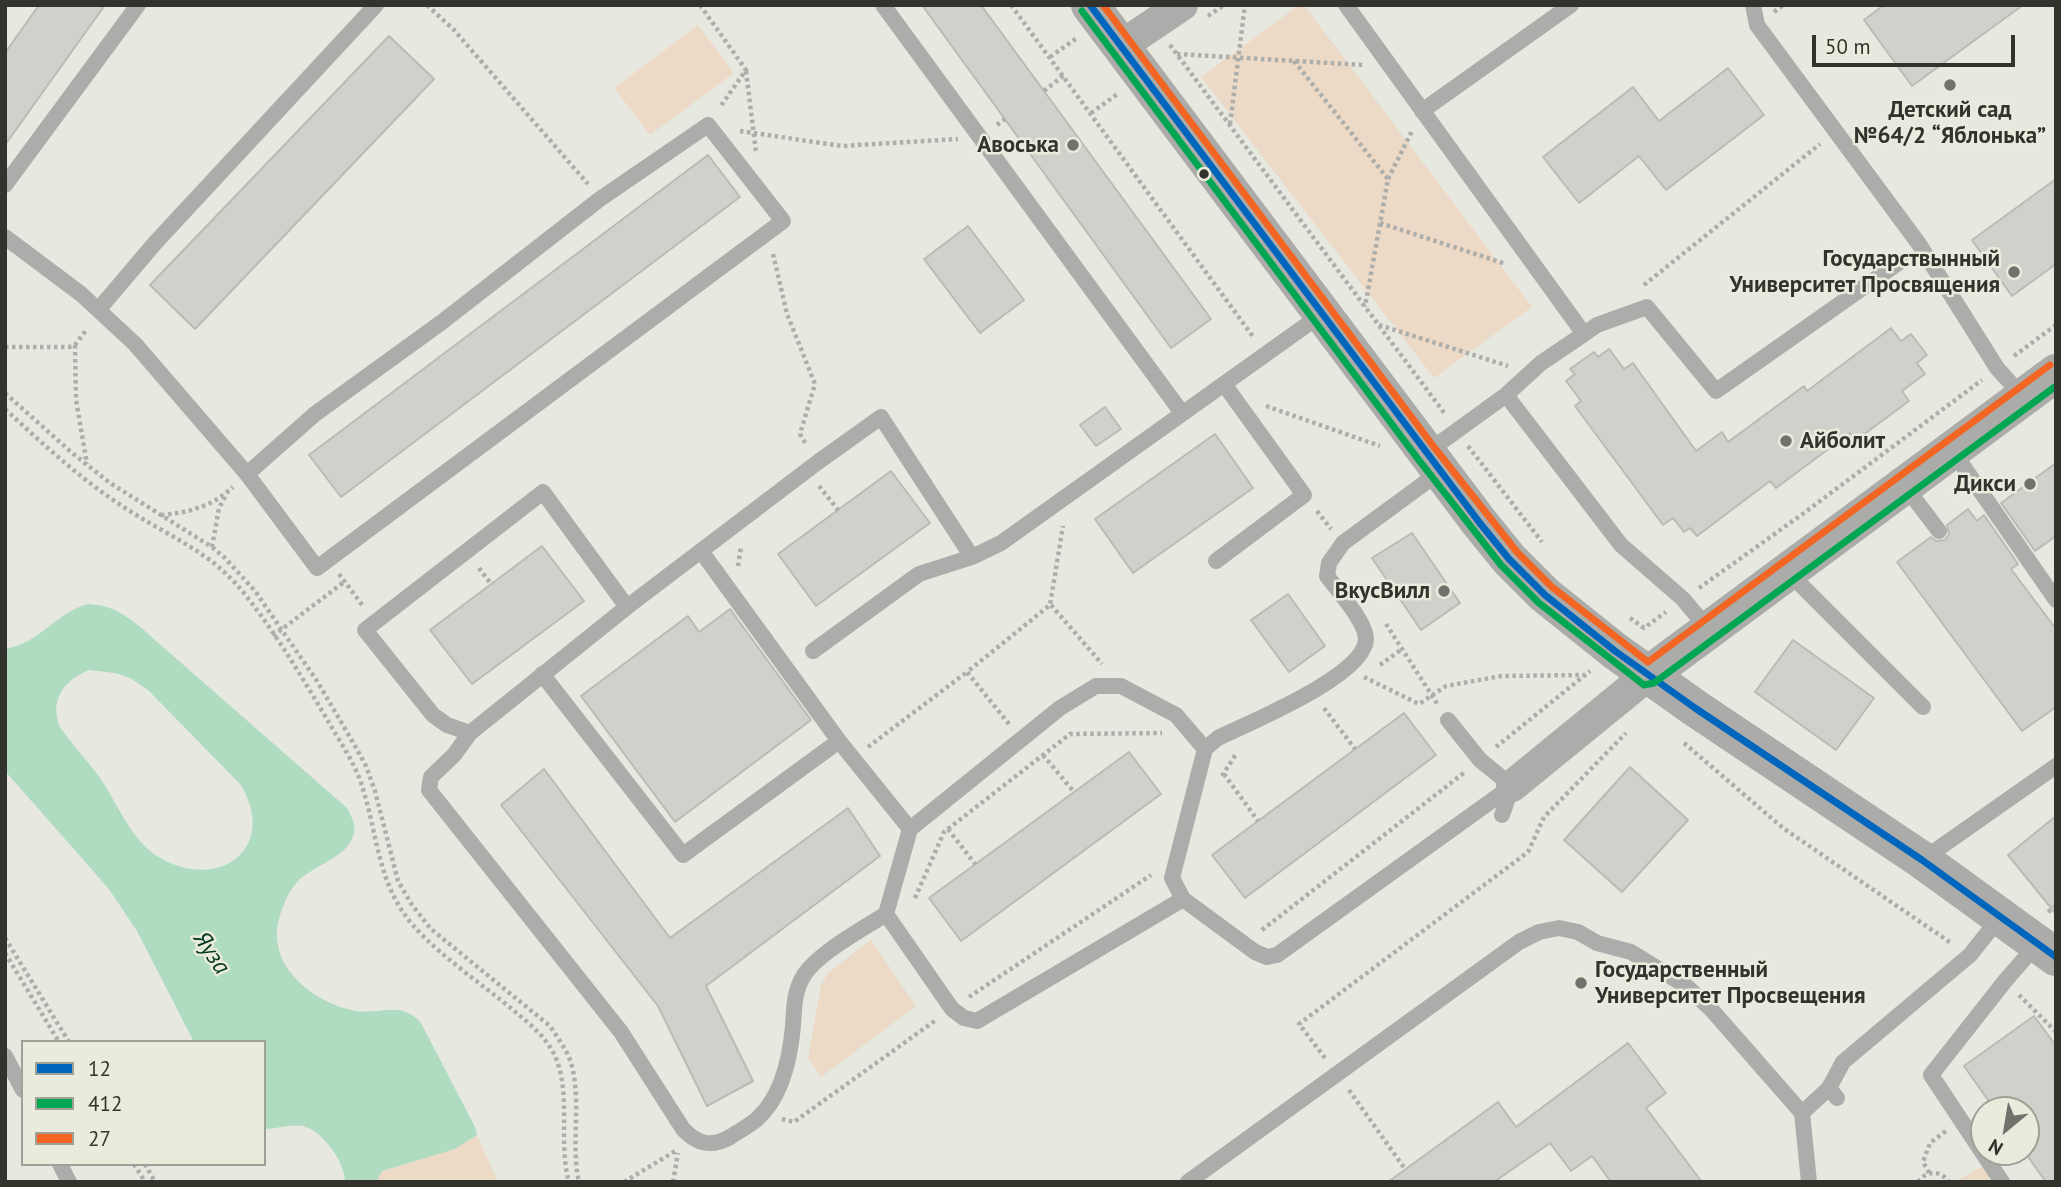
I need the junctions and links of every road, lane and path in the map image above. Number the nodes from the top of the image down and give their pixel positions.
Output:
1 (138, 5) edge
2 (376, 5) edge
3 (427, 5) edge
4 (700, 5) edge
5 (883, 5) edge
6 (1011, 5) edge
7 (1182, 5) edge
8 (1245, 5) edge
9 (1346, 5) edge
10 (1571, 5) edge
11 (1753, 5) edge
12 (1087, 20) edge
13 (1168, 42) dead end
14 (1121, 46) junction
15 (1176, 54) junction
16 (1050, 57) junction
17 (1238, 58) junction
18 (1294, 61) junction
19 (1390, 67) junction
20 (746, 70) junction
21 (1064, 75) junction
22 (1123, 90) dead end
23 (1044, 91) dead end
24 (1422, 111) junction
25 (1091, 113) junction
26 (708, 125) junction
27 (1229, 125) junction
28 (1836, 132) junction
29 (754, 133) junction
30 (980, 138) junction
31 (1388, 179) junction
32 (5, 185) edge
33 (762, 194) junction
34 (600, 199) junction
35 (1380, 223) junction
36 (768, 233) junction
37 (5, 237) edge
38 (1900, 261) dead end
39 (1541, 275) junction
40 (1636, 292) dead end
41 (1365, 307) junction
42 (100, 310) junction
43 (1322, 314) junction
44 (1378, 325) junction
45 (2056, 325) edge
46 (1584, 334) junction
47 (75, 345) junction
48 (5, 347) edge
49 (1267, 355) junction
50 (1997, 368) junction
51 (1530, 373) junction
52 (2056, 373) edge
53 (1228, 389) junction
54 (5, 393) edge
55 (1506, 395) junction
56 (2022, 397) junction
57 (5, 409) edge
58 (1182, 413) junction
59 (1457, 431) junction
60 (1384, 448) dead end
61 (1952, 450) junction
62 (1433, 462) junction
63 (87, 464) junction
64 (813, 466) junction
65 (247, 474) junction
66 (1904, 485) junction
67 (228, 492) junction
68 (1067, 494) junction
69 (1304, 495) junction
70 (838, 510) dead end
71 (160, 515) junction
72 (1939, 531) dead end
73 (742, 541) dead end
74 (1343, 543) junction
75 (212, 547) junction
76 (1547, 548) dead end
77 (701, 551) junction
78 (972, 556) junction
79 (328, 560) junction
80 (1216, 561) dead end
81 (1788, 572) junction
82 (739, 574) dead end
83 (345, 582) junction
84 (1684, 599) junction
85 (2056, 600) edge
86 (1051, 605) junction
87 (627, 607) junction
88 (1621, 612) dead end
89 (1380, 616) dead end
90 (376, 622) junction
91 (282, 629) junction
92 (1709, 630) junction
93 (273, 636) junction
94 (1402, 649) junction
95 (813, 651) dead end
96 (1594, 667) dead end
97 (967, 671) junction
98 (542, 674) junction
99 (1585, 675) junction
100 (1648, 675) junction
101 (1364, 676) junction
102 (1356, 681) dead end
103 (1121, 686) junction
104 (1432, 695) junction
105 (1923, 707) dead end
106 (1315, 709) dead end
107 (1448, 720) joint
108 (1629, 731) dead end
109 (470, 733) junction
110 (1168, 733) dead end
111 (1679, 738) dead end
112 (1022, 740) junction
113 (839, 741) junction
114 (1241, 747) dead end
115 (1205, 749) junction
116 (1355, 749) dead end
117 (864, 750) dead end
118 (1043, 755) junction
119 (1480, 760) junction
120 (2056, 766) edge
121 (1224, 773) junction
122 (1220, 780) dead end
123 (1074, 792) dead end
124 (1507, 800) junction
125 (1258, 821) dead end
126 (914, 825) junction
127 (948, 829) junction
128 (1922, 860) junction
129 (975, 864) dead end
130 (1183, 900) junction
131 (910, 909) dead end
132 (886, 914) junction
133 (2001, 916) junction
134 (1252, 932) dead end
135 (5, 938) edge
136 (2047, 950) edge
137 (5, 953) edge
138 (1970, 955) junction
139 (2005, 981) junction
140 (2056, 1032) edge
141 (59, 1040) edge
142 (68, 1040) edge
143 (5, 1056) edge
144 (1328, 1062) dead end
145 (1344, 1083) dead end
146 (21, 1086) edge
147 (1802, 1113) junction
148 (1961, 1120) junction
149 (694, 1140) junction
150 (679, 1149) junction
151 (61, 1166) edge
152 (135, 1166) edge
153 (146, 1166) edge
154 (1405, 1169) dead end
155 (1929, 1173) junction
156 (69, 1182) edge
157 (145, 1182) edge
158 (155, 1182) edge
159 (569, 1182) edge
160 (579, 1182) edge
161 (624, 1182) edge
162 (673, 1182) edge
163 (1188, 1182) edge
164 (1809, 1182) edge
165 (1918, 1182) edge
166 (1949, 1182) edge
167 (2002, 1182) edge

1 - 32 lane
2 - 42 lane
3 - 34 path
4 - 20 path
5 - 30 lane
6 - 16 path
7 - 14 street
8 - 17 path
9 - 19 lane
10 - 24 lane
11 - 28 lane
12 - 14 street
12 - 16 path
13 - 15 path
14 - 43 street
15 - 17 path
15 - 27 path
16 - 21 path
17 - 18 path
17 - 27 path
18 - 19 path
18 - 31 path
19 - 24 lane
20 - 26 path
20 - 29 path
21 - 23 path
21 - 25 path
22 - 25 path
24 - 31 path
24 - 39 lane
25 - 49 path
26 - 29 path
26 - 33 lane
26 - 34 lane
27 - 41 path
28 - 40 path
28 - 50 lane
29 - 30 path
29 - 33 path
30 - 58 lane
31 - 35 path
33 - 36 lane
34 - 65 lane
35 - 39 path
35 - 41 path
36 - 64 path
36 - 79 lane
37 - 42 lane
38 - 46 lane
39 - 46 lane
41 - 44 path
42 - 47 path
42 - 65 lane
43 - 49 lane
43 - 62 street
44 - 51 path
44 - 59 path
45 - 50 path
46 - 51 lane
47 - 48 path
47 - 63 path
49 - 53 lane
50 - 56 lane
50 - 84 path
51 - 55 lane
52 - 56 street
53 - 58 lane
53 - 60 path
53 - 69 lane
54 - 63 path
55 - 59 lane
55 - 84 lane
56 - 61 street
57 - 93 path
58 - 68 lane
59 - 62 lane
59 - 76 path
61 - 66 street
61 - 85 lane
62 - 74 lane
62 - 100 street
63 - 71 path
64 - 70 path
64 - 77 lane
64 - 78 lane
65 - 67 path
65 - 79 lane
66 - 72 lane
66 - 81 street
67 - 71 path
67 - 75 path
68 - 78 lane
68 - 86 path
69 - 74 path
69 - 80 lane
71 - 75 path
73 - 82 path
74 - 115 lane
75 - 91 path
77 - 87 lane
77 - 113 lane
78 - 95 lane
79 - 83 path
81 - 92 street
81 - 105 lane
83 - 90 path
83 - 91 path
84 - 88 path
84 - 92 lane
86 - 97 path
86 - 103 path
87 - 90 lane
87 - 98 lane
89 - 94 path
90 - 109 lane
91 - 93 path
91 - 160 path
92 - 100 street
93 - 159 path
94 - 101 path
94 - 104 path
96 - 99 path
97 - 112 path
97 - 117 path
98 - 109 lane
98 - 113 lane
99 - 104 path
99 - 119 path
100 - 124 street
100 - 128 street
101 - 102 path
101 - 104 path
103 - 112 lane
103 - 115 lane
104 - 107 path
106 - 116 path
107 - 119 lane
108 - 144 path
109 - 149 lane
110 - 118 path
111 - 138 path
112 - 126 lane
113 - 126 lane
114 - 121 path
115 - 130 lane
118 - 123 path
118 - 127 path
119 - 124 lane
119 - 134 path
120 - 128 lane
121 - 122 path
121 - 125 path
124 - 130 lane
126 - 127 path
126 - 132 lane
127 - 129 path
127 - 131 path
128 - 133 street
130 - 132 lane
132 - 149 lane
133 - 136 street
133 - 138 lane
135 - 142 path
136 - 139 lane
137 - 141 path
138 - 147 lane
139 - 140 path
139 - 148 lane
143 - 146 lane
145 - 154 path
147 - 163 lane
147 - 164 lane
148 - 155 path
148 - 167 lane
149 - 150 path
150 - 161 path
150 - 162 path
151 - 156 lane
152 - 157 path
153 - 158 path
155 - 165 path
155 - 166 path

